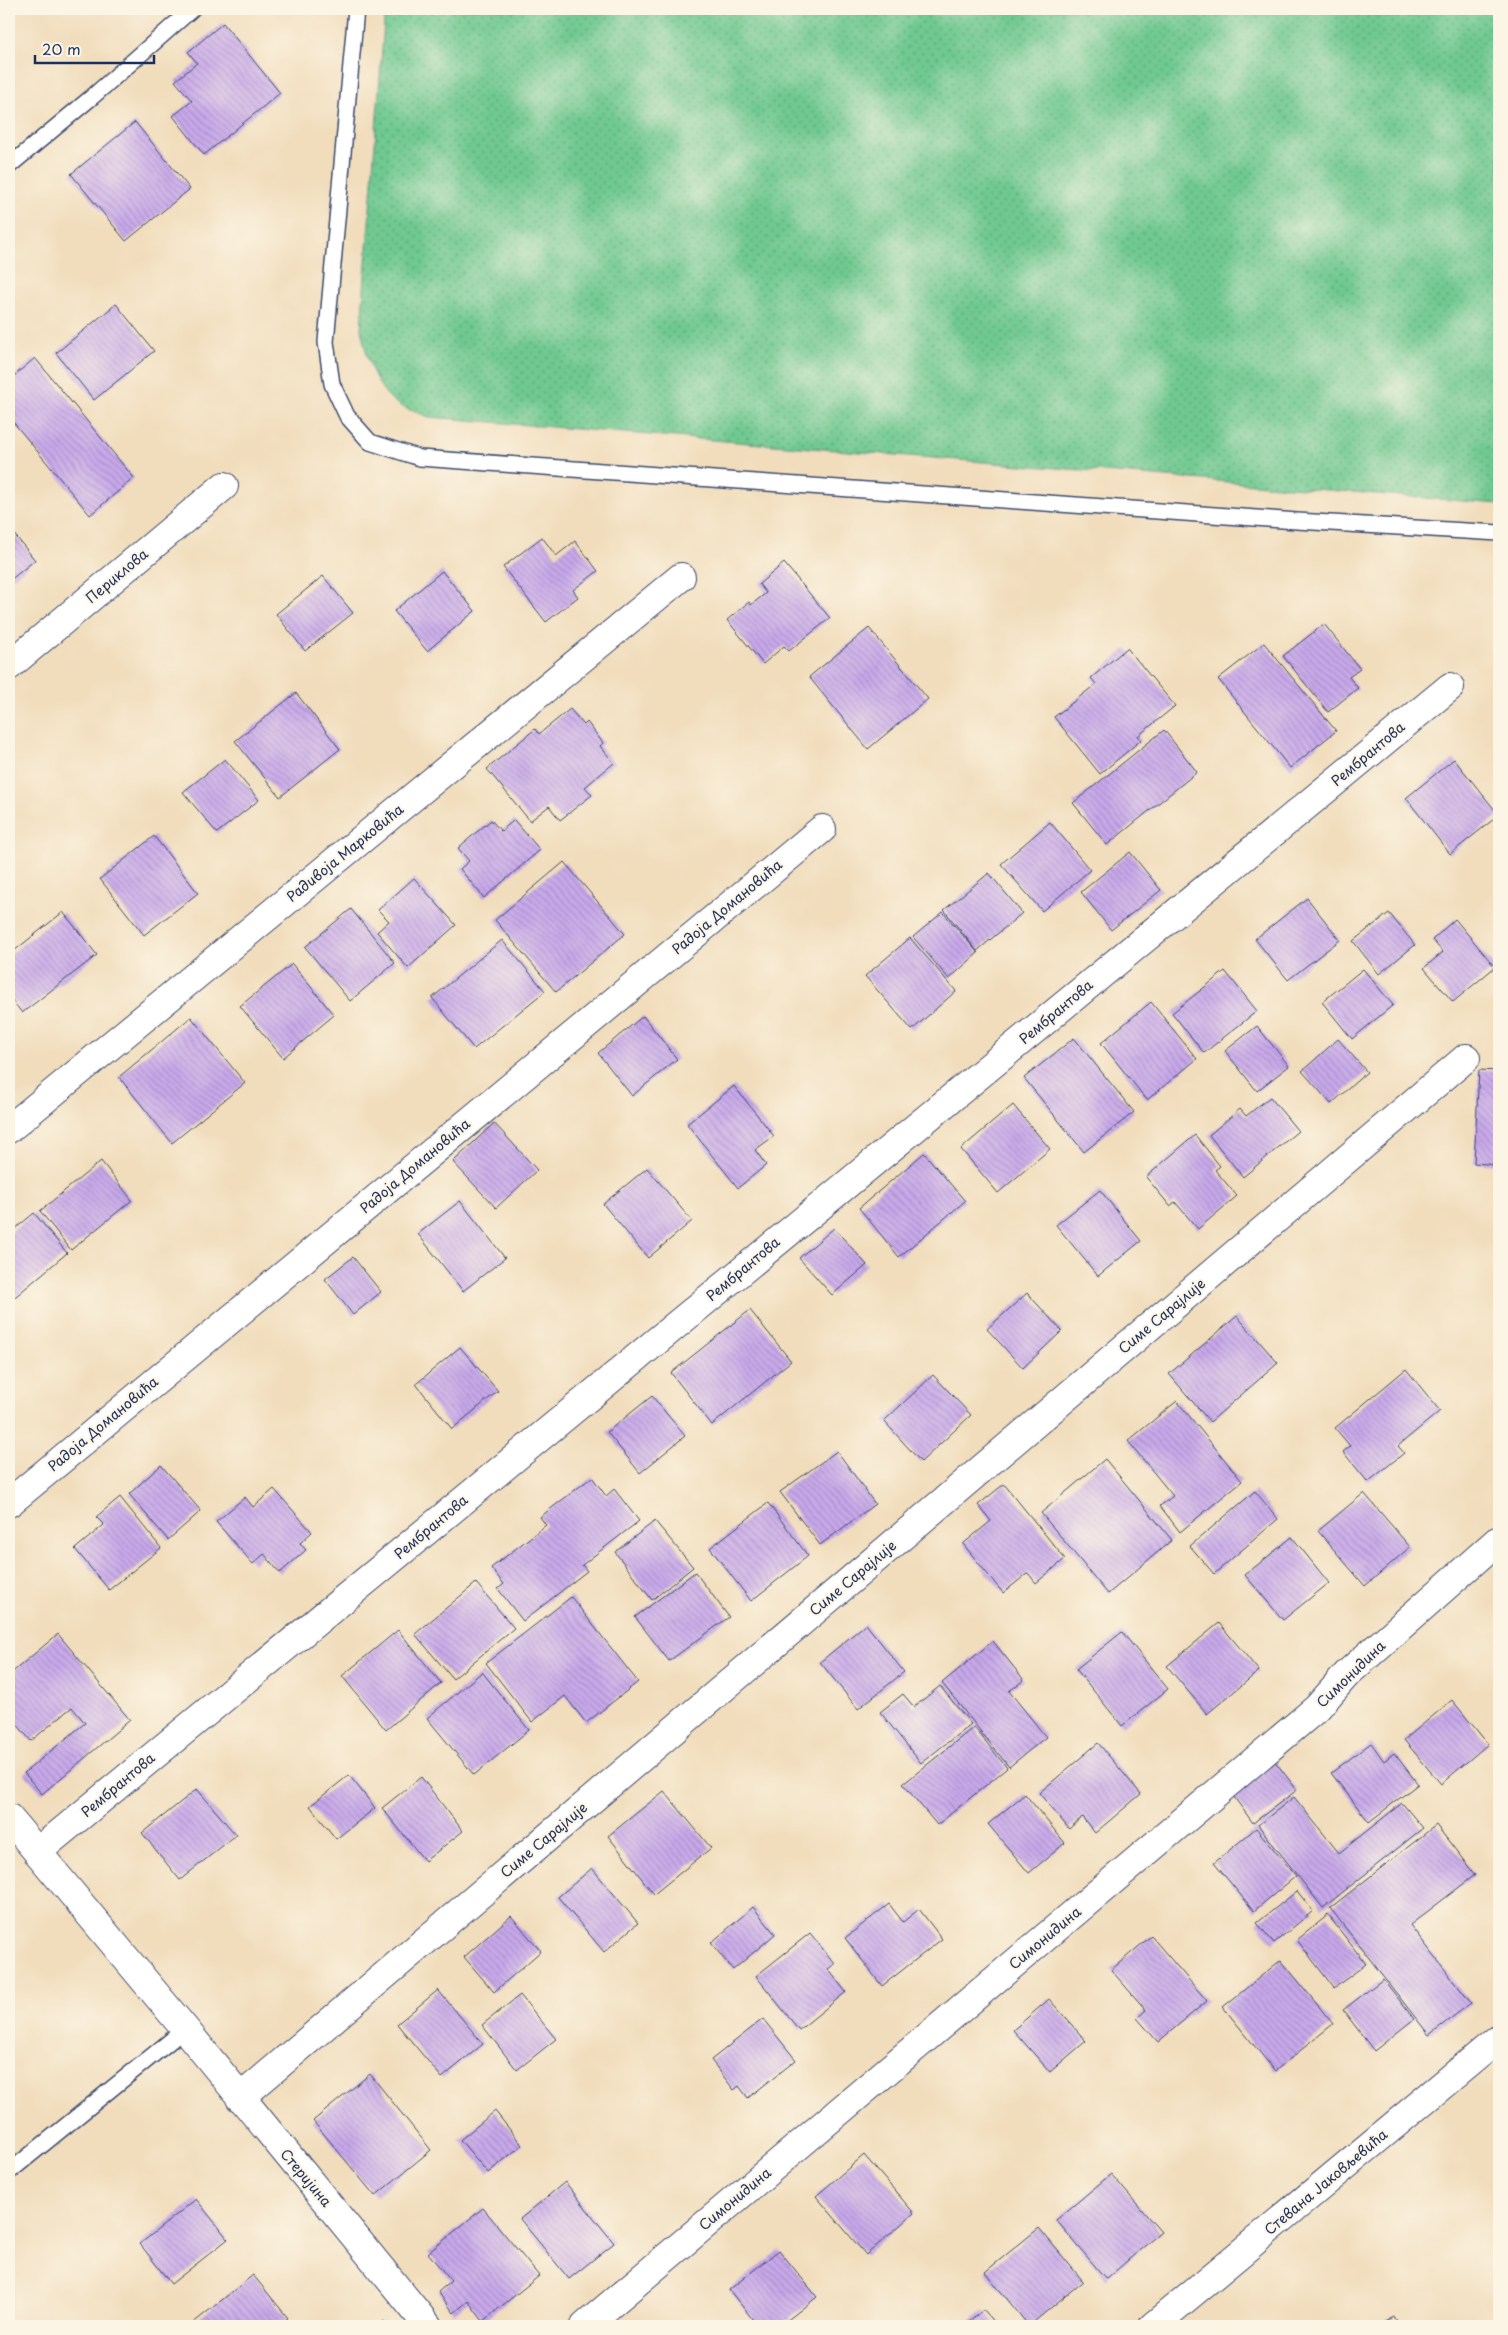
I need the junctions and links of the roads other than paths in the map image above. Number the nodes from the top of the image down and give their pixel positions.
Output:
1 (192, 9) edge
2 (356, 9) edge
3 (9, 166) edge
4 (224, 486) dead end
5 (1499, 533) edge
6 (681, 577) dead end
7 (9, 666) edge
8 (1450, 687) dead end
9 (822, 829) dead end
10 (1466, 1058) dead end
11 (9, 1129) edge
12 (9, 1503) edge
13 (1497, 1541) dead end
14 (9, 1818) edge
15 (37, 1852) junction
16 (185, 2029) junction
17 (1499, 2038) edge
18 (240, 2098) junction
19 (9, 2172) edge
20 (428, 2326) edge
21 (585, 2326) edge
22 (1153, 2326) edge

1 - 3 lane
2 - 5 lane
4 - 7 street, Периклова
6 - 11 street, Радивоја Марковића
8 - 15 street, Рембрантова
9 - 12 street, Радоја Домановића
10 - 18 street, Симе Сарајлије
13 - 21 street, Симонидина
14 - 15 street, Стеријина
15 - 16 street, Стеријина
16 - 18 street, Стеријина
16 - 19 lane
17 - 22 street, Стевана Јаковљевића
18 - 20 street, Стеријина

